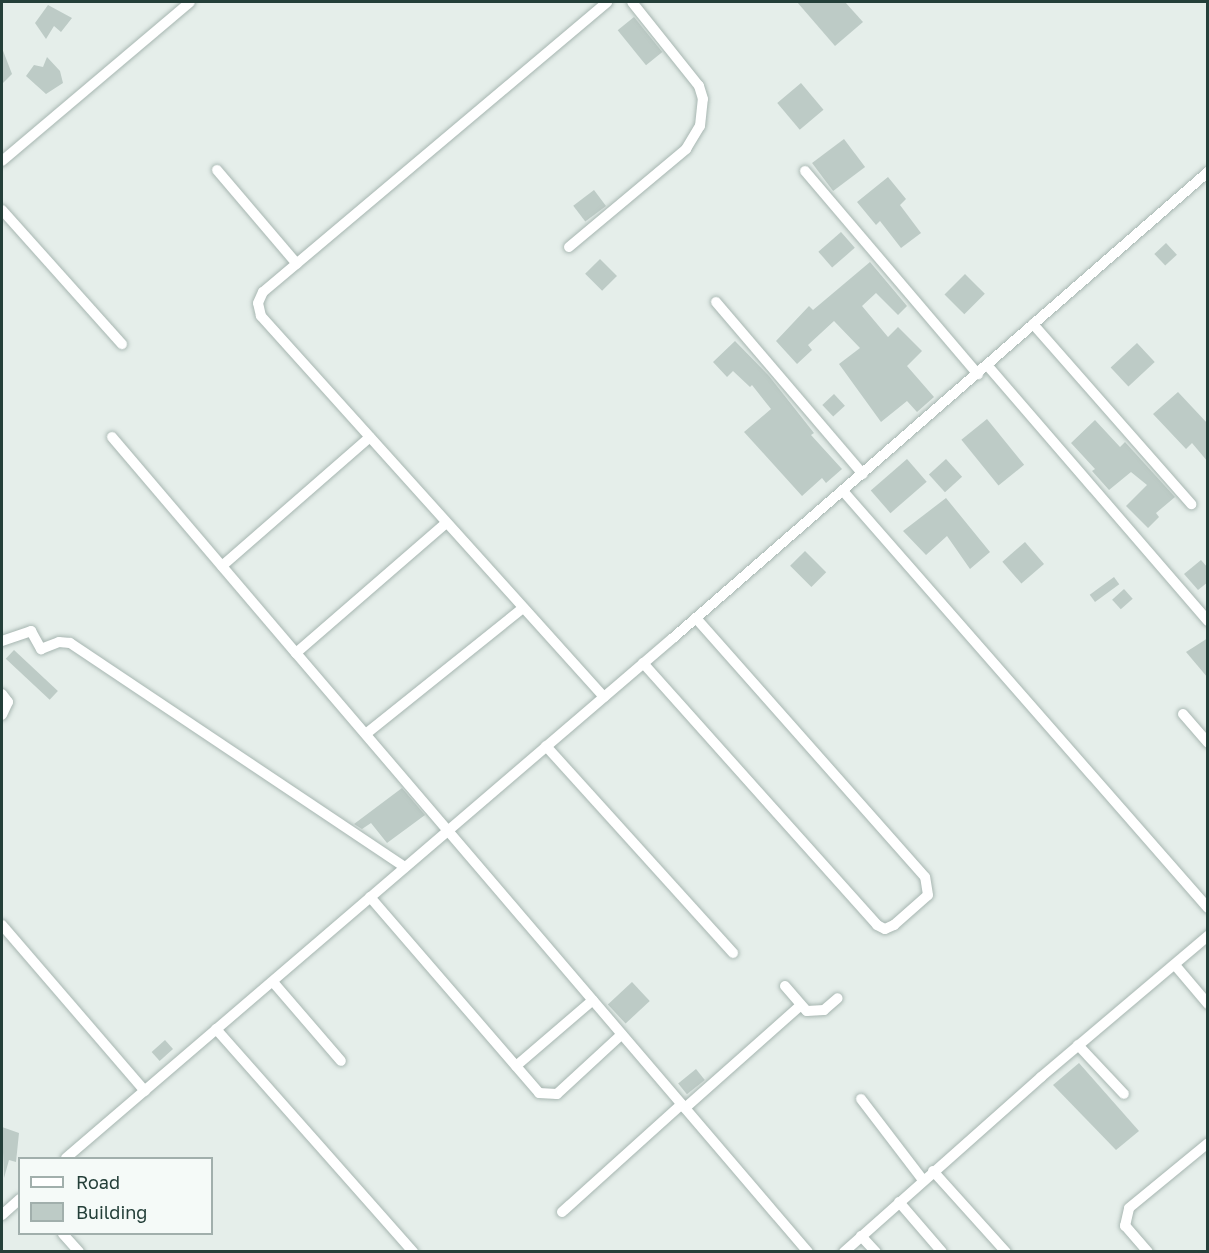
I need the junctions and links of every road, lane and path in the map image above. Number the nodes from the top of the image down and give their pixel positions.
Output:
1 (190, 2) edge
2 (607, 2) edge
3 (632, 2) edge
4 (2, 161) edge
5 (217, 170) dead end
6 (806, 171) dead end
7 (1208, 172) edge
8 (2, 210) edge
9 (569, 247) dead end
10 (297, 264) junction
11 (716, 302) dead end
12 (1033, 324) junction
13 (122, 344) dead end
14 (987, 366) junction
15 (978, 374) junction
16 (112, 437) dead end
17 (370, 437) junction
18 (863, 474) junction
19 (843, 491) junction
20 (1191, 504) dead end
21 (446, 523) junction
22 (222, 566) junction
23 (1208, 602) edge
24 (523, 608) junction
25 (1198, 610) junction
26 (696, 618) junction
27 (1208, 621) edge
28 (2, 641) edge
29 (296, 653) junction
30 (643, 663) junction
31 (2, 694) edge
32 (603, 697) junction
33 (1183, 714) dead end
34 (2, 715) edge
35 (367, 733) junction
36 (1208, 743) edge
37 (546, 746) junction
38 (447, 829) junction
39 (405, 867) junction
40 (370, 897) junction
41 (1208, 908) edge
42 (2, 925) edge
43 (1208, 936) edge
44 (733, 953) dead end
45 (1175, 965) junction
46 (273, 982) junction
47 (785, 986) dead end
48 (838, 998) dead end
49 (593, 1000) junction
50 (1208, 1004) edge
51 (801, 1006) junction
52 (216, 1029) junction
53 (622, 1034) junction
54 (1078, 1045) junction
55 (342, 1061) dead end
56 (516, 1066) junction
57 (145, 1091) junction
58 (1124, 1094) dead end
59 (861, 1099) dead end
60 (683, 1106) junction
61 (1208, 1143) edge
62 (67, 1157) edge
63 (933, 1171) junction
64 (923, 1180) junction
65 (18, 1201) edge
66 (899, 1202) junction
67 (562, 1212) dead end
68 (2, 1215) edge
69 (65, 1235) edge
70 (861, 1236) junction
71 (79, 1251) edge
72 (413, 1251) edge
73 (808, 1251) edge
74 (844, 1251) edge
75 (876, 1251) edge
76 (942, 1251) edge
77 (1006, 1251) edge
78 (1148, 1251) edge

1 - 4 street
2 - 10 street
3 - 9 street
5 - 10 street
6 - 15 street
7 - 12 street
8 - 13 street
10 - 17 street
11 - 18 street
12 - 14 street
12 - 20 street
14 - 15 street
14 - 25 street
15 - 18 street
16 - 22 street
17 - 21 street
17 - 22 street
18 - 19 street
19 - 26 street
19 - 41 street
21 - 24 street
21 - 29 street
22 - 29 street
23 - 25 street
24 - 32 street
24 - 35 street
25 - 27 street
26 - 30 street
26 - 30 street
28 - 39 street
29 - 35 street
30 - 32 street
31 - 34 street
32 - 37 street
33 - 36 street
35 - 38 street
37 - 38 street
37 - 44 street
38 - 39 street
38 - 49 street
39 - 40 street
40 - 46 street
40 - 56 street
42 - 57 street
43 - 45 street
45 - 50 street
45 - 54 street
46 - 52 street
46 - 55 street
47 - 51 street
48 - 51 street
49 - 53 street
49 - 56 street
51 - 60 street
52 - 57 street
52 - 72 street
53 - 56 street
53 - 60 street
54 - 58 street
54 - 63 street
57 - 62 street
59 - 64 street
60 - 67 street
60 - 73 street
61 - 78 street
63 - 64 street
63 - 77 street
64 - 66 street
65 - 68 street
66 - 70 street
66 - 76 street
69 - 71 street
70 - 74 street
70 - 75 street

